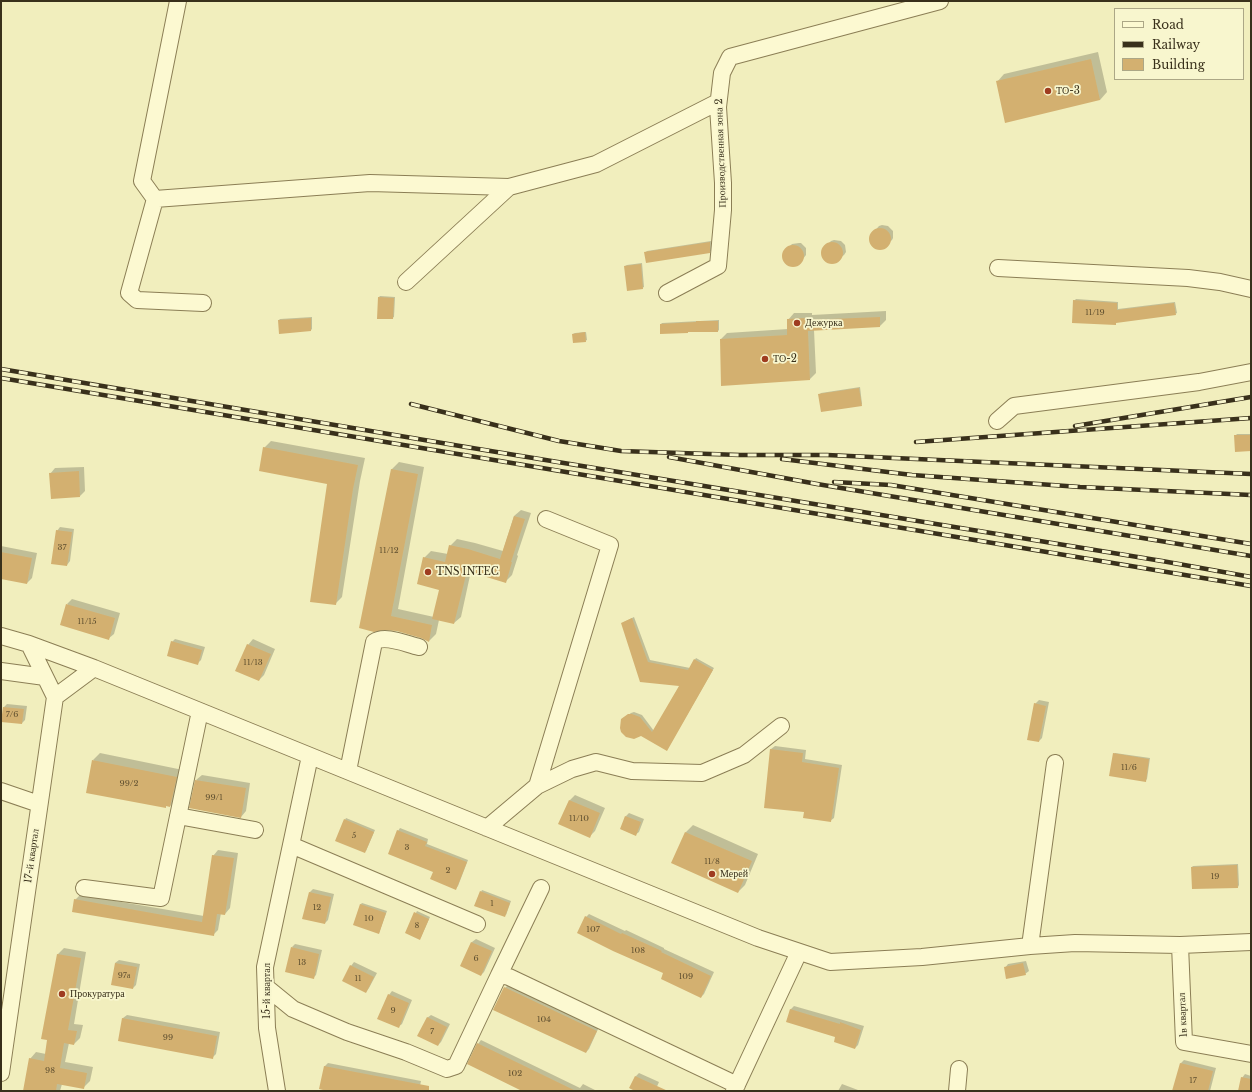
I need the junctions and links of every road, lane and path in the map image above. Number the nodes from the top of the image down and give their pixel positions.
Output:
1 (178, 1) edge
2 (940, 1) edge
3 (718, 102) junction
4 (509, 187) junction
5 (155, 199) junction
6 (998, 268) dead end
7 (406, 282) dead end
8 (1251, 289) edge
9 (667, 293) dead end
10 (204, 303) dead end
11 (1251, 372) edge
12 (997, 421) dead end
13 (546, 519) dead end
14 (1, 636) edge
15 (29, 644) junction
16 (419, 648) dead end
17 (94, 668) junction
18 (1, 671) edge
19 (45, 677) junction
20 (55, 697) junction
21 (200, 711) junction
22 (781, 726) dead end
23 (310, 756) junction
24 (1055, 763) dead end
25 (348, 771) junction
26 (537, 786) junction
27 (1, 791) edge
28 (39, 804) junction
29 (178, 816) junction
30 (487, 828) junction
31 (255, 830) dead end
32 (291, 845) junction
33 (84, 888) dead end
34 (541, 888) dead end
35 (477, 924) dead end
36 (1251, 942) edge
37 (1180, 945) junction
38 (1030, 946) junction
39 (799, 952) junction
40 (499, 975) junction
41 (266, 987) junction
42 (4, 1035) edge
43 (1251, 1054) edge
44 (959, 1069) dead end
45 (1, 1073) edge
46 (735, 1088) edge
47 (277, 1091) edge
48 (957, 1091) edge

1 - 5 street
2 - 3 street, Производственная зона 2
3 - 4 street
3 - 9 street, Производственная зона 2
4 - 5 street
4 - 7 street
5 - 10 street
6 - 8 street
11 - 12 street
13 - 26 street
14 - 15 street
15 - 17 street
15 - 19 street
16 - 25 street
17 - 20 street
17 - 21 street
18 - 19 street
19 - 20 street
20 - 28 street, 17-й квартал
21 - 23 street
21 - 29 street
22 - 26 street
23 - 25 street
23 - 32 street, 15-й квартал
24 - 38 street
25 - 30 street
26 - 30 street
27 - 28 street
28 - 42 street, 17-й квартал
29 - 31 street
29 - 33 street
30 - 39 street
32 - 35 street
32 - 41 street, 15-й квартал
34 - 40 street
36 - 37 street
37 - 38 street
37 - 43 street, 1в квартал
38 - 39 street
39 - 46 street
40 - 41 street
40 - 46 street
41 - 47 street, 15-й квартал
42 - 45 street, 17-й квартал
44 - 48 street

